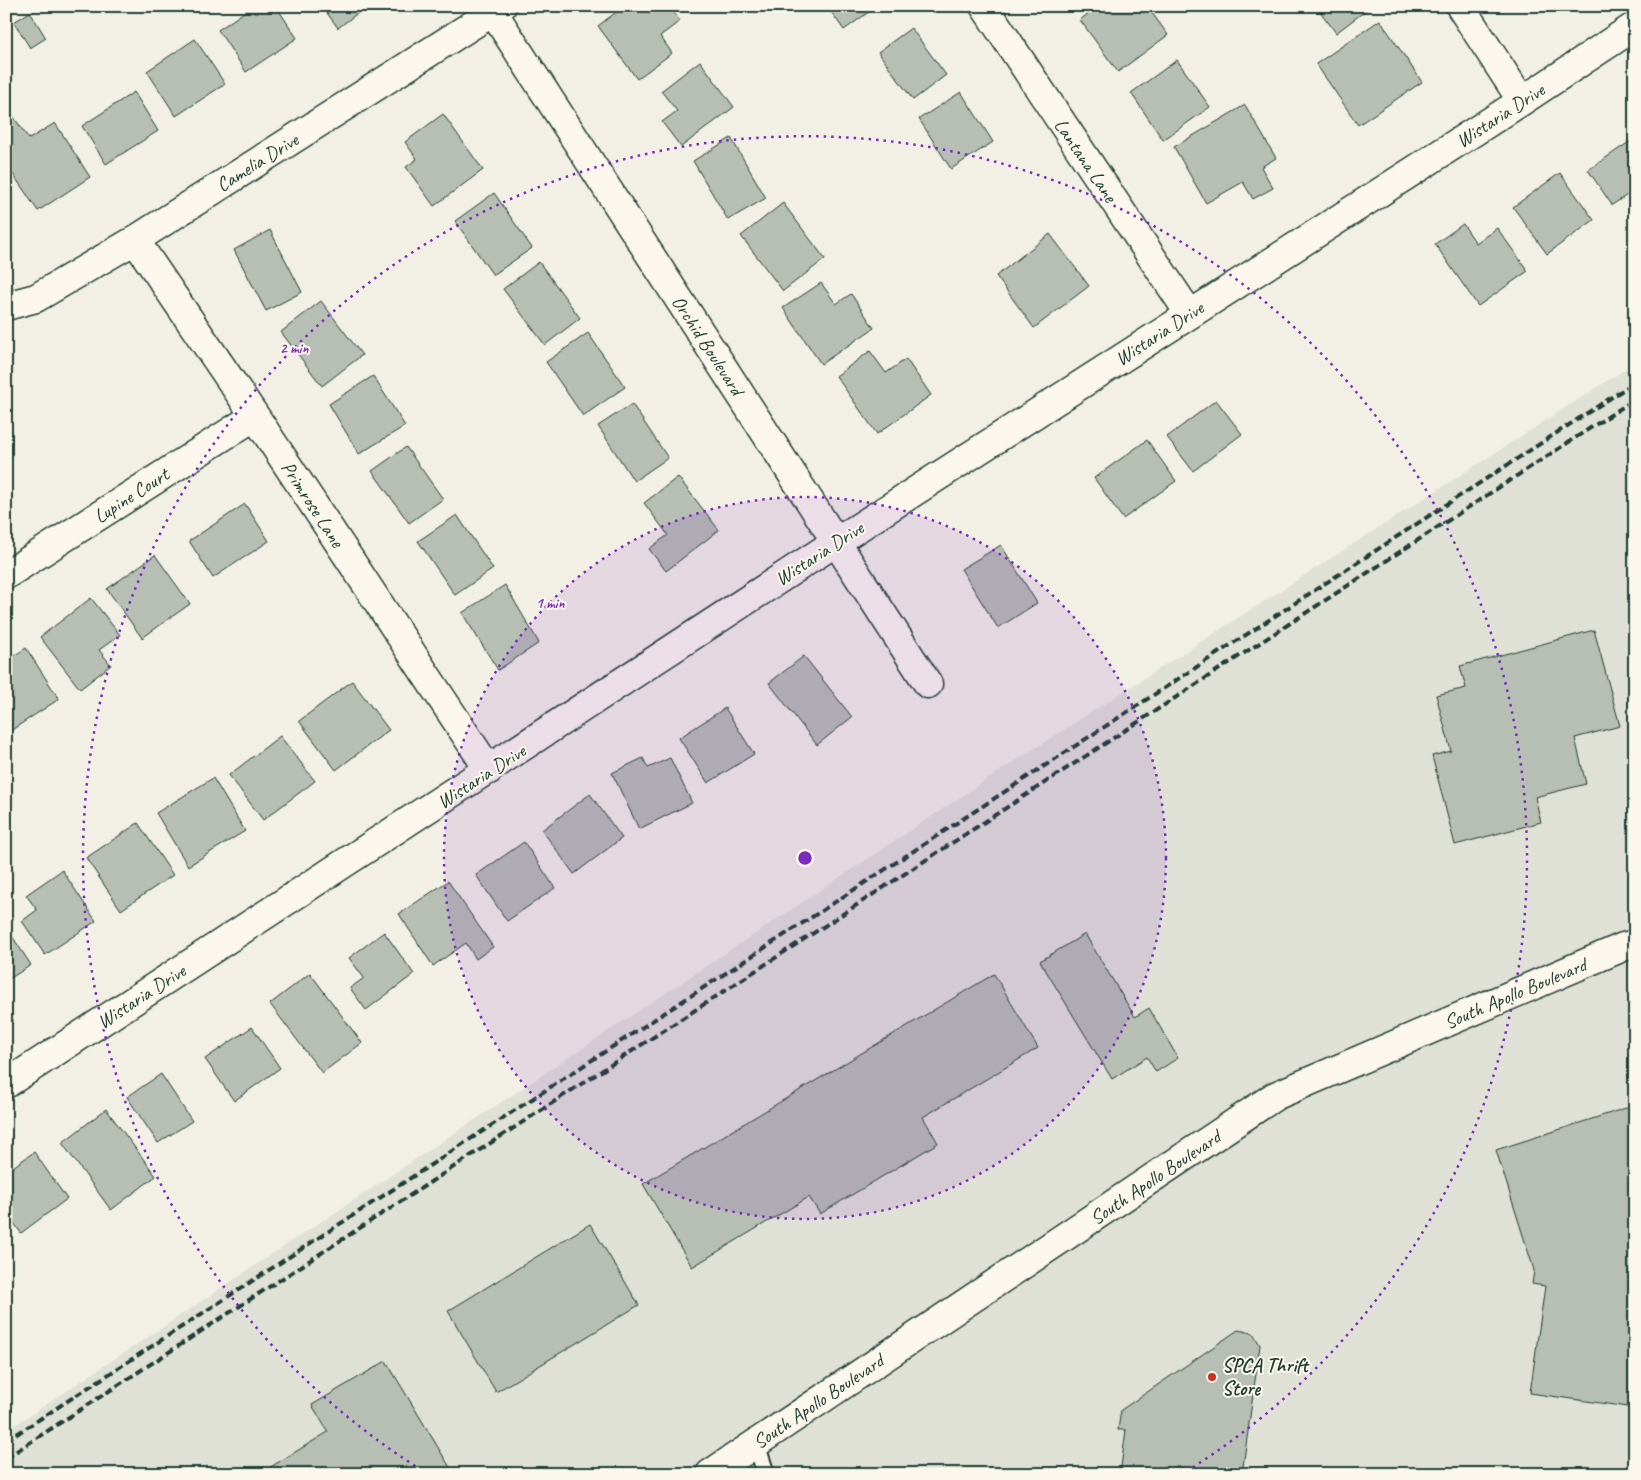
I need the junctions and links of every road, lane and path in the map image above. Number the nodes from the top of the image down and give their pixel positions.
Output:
1 (984, 6) edge
2 (1460, 6) edge
3 (494, 8) edge
4 (1635, 26) edge
5 (1522, 101) junction
6 (135, 240) junction
7 (6, 306) edge
8 (1189, 313) junction
9 (255, 416) junction
10 (836, 542) junction
11 (6, 575) edge
12 (928, 684) dead end
13 (489, 770) junction
14 (1635, 944) edge
15 (6, 1084) edge
16 (756, 1443) junction
17 (710, 1474) edge
18 (766, 1474) edge

1 - 8 street, Lantana Lane
2 - 5 street
3 - 6 street, Camelia Drive
3 - 10 street, Orchid Boulevard
4 - 5 street, Wistaria Drive
5 - 8 street, Wistaria Drive
6 - 7 street, Camelia Drive
6 - 9 street, Primrose Lane
8 - 10 street, Wistaria Drive
9 - 11 street, Lupine Court
9 - 13 street, Primrose Lane
10 - 12 street, Orchid Boulevard
10 - 13 street, Wistaria Drive
13 - 15 street, Wistaria Drive
14 - 16 street, South Apollo Boulevard
16 - 17 street, South Apollo Boulevard
16 - 18 lane

